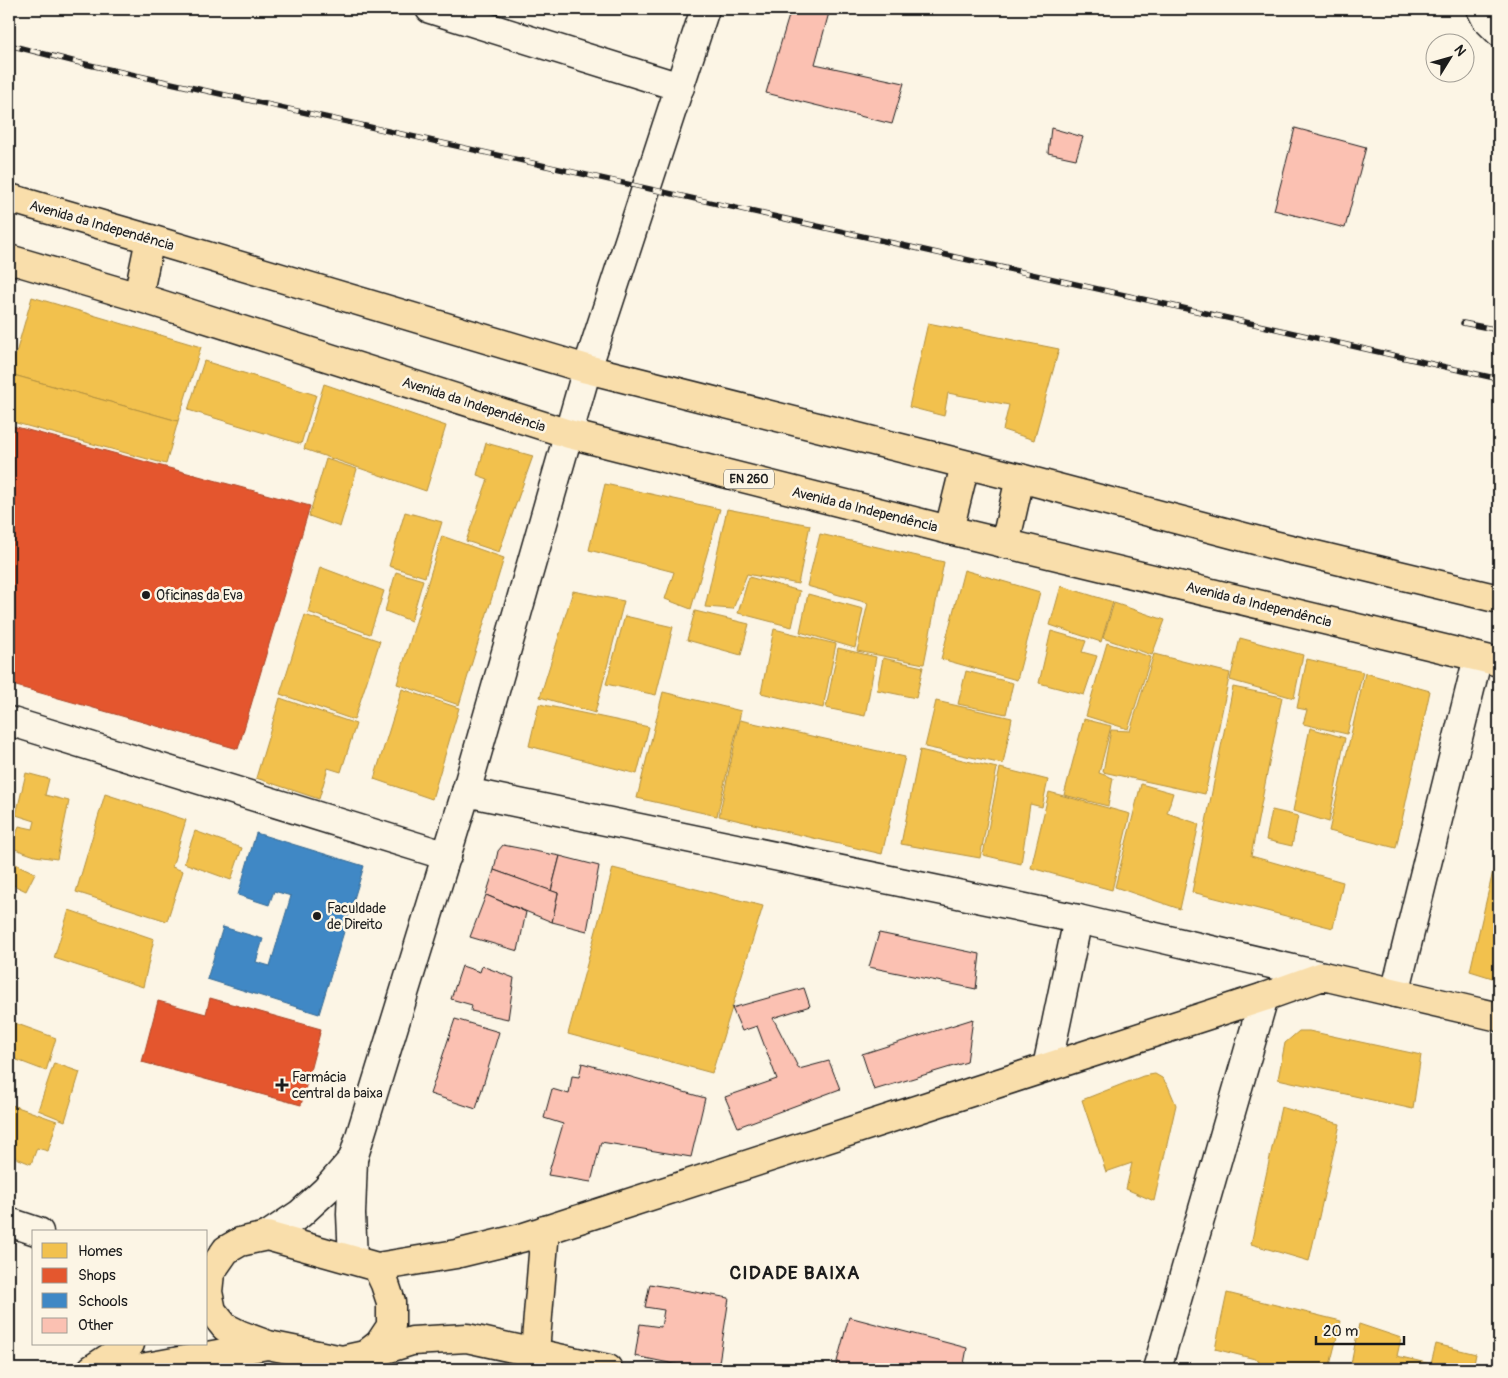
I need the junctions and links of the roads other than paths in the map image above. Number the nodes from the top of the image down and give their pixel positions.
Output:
1 (430, 9) edge
2 (705, 9) edge
3 (1481, 9) edge
4 (1499, 32) edge
5 (680, 86) junction
6 (9, 198) edge
7 (150, 239) junction
8 (9, 259) edge
9 (138, 297) junction
10 (587, 369) junction
11 (569, 434) junction
12 (965, 465) junction
13 (1020, 478) junction
14 (948, 530) junction
15 (1005, 544) junction
16 (1499, 599) edge
17 (1489, 660) edge
18 (9, 721) edge
19 (466, 792) junction
20 (447, 856) junction
21 (1078, 919) junction
22 (1323, 976) junction
23 (1395, 993) junction
24 (1264, 997) junction
25 (1499, 1017) edge
26 (1047, 1067) junction
27 (353, 1159) junction
28 (9, 1222) edge
29 (33, 1230) edge
30 (545, 1230) junction
31 (267, 1236) junction
32 (212, 1262) edge
33 (365, 1263) junction
34 (216, 1322) edge
35 (268, 1345) junction
36 (127, 1346) edge
37 (535, 1352) junction
38 (365, 1355) junction
39 (92, 1369) edge
40 (136, 1369) edge
41 (608, 1369) edge
42 (1157, 1369) edge

1 - 5 street
2 - 5 street
3 - 4 street
5 - 10 street
6 - 7 main road, Avenida da Independência
7 - 9 main road
7 - 10 main road, Avenida da Independência
8 - 9 main road, Avenida da Independência / EN 260
9 - 11 main road, Avenida da Independência / EN 260
10 - 11 street
10 - 12 main road, Avenida da Independência
11 - 14 main road, Avenida da Independência / EN 260
11 - 19 street
12 - 13 main road, Avenida da Independência
12 - 14 main road
13 - 15 main road
13 - 16 main road, Avenida da Independência
14 - 15 main road, Avenida da Independência / EN 260
15 - 17 main road, Avenida da Independência / EN 260
17 - 23 street
18 - 20 street
19 - 20 street
19 - 21 street
20 - 27 street
21 - 22 street
21 - 26 street
22 - 23 main road
22 - 24 main road
23 - 25 main road
24 - 26 main road
24 - 42 street
26 - 30 main road
27 - 31 street
27 - 33 street
28 - 29 street
30 - 33 main road
30 - 37 main road
31 - 32 main road
31 - 33 main road
32 - 34 main road
33 - 38 main road
34 - 35 main road
35 - 38 main road
35 - 40 main road
36 - 39 main road
37 - 38 main road
37 - 41 main road

